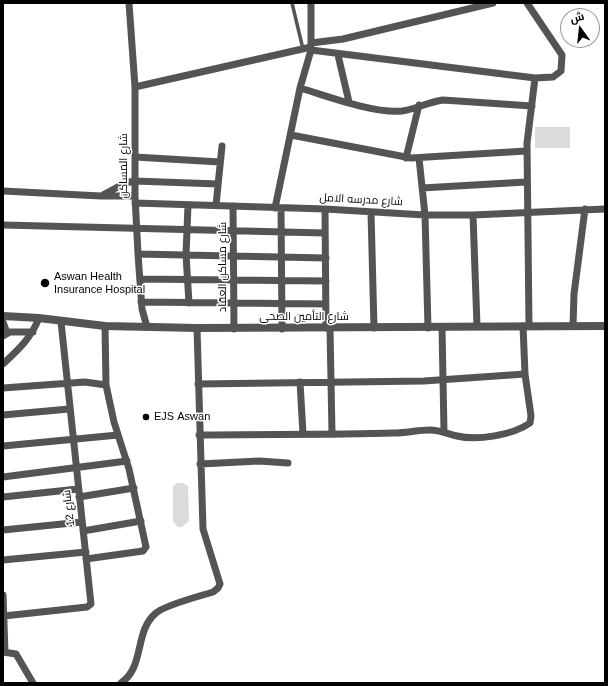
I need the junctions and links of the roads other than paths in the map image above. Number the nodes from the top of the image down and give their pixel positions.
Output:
1 (129, 3) edge
2 (292, 3) edge
3 (311, 3) edge
4 (492, 3) edge
5 (527, 3) edge
6 (309, 47) junction
7 (338, 55) junction
8 (535, 78) junction
9 (135, 87) junction
10 (300, 88) junction
11 (349, 102) junction
12 (419, 105) junction
13 (532, 106) junction
14 (291, 135) junction
15 (222, 146) dead end
16 (526, 152) junction
17 (135, 157) junction
18 (406, 158) junction
19 (418, 158) junction
20 (220, 162) junction
21 (135, 181) junction
22 (526, 182) junction
23 (218, 184) junction
24 (422, 188) junction
25 (3, 191) edge
26 (101, 196) junction
27 (135, 200) junction
28 (188, 205) junction
29 (216, 205) junction
30 (233, 206) junction
31 (278, 208) junction
32 (325, 209) junction
33 (585, 209) junction
34 (605, 209) edge
35 (372, 212) junction
36 (527, 213) junction
37 (425, 215) junction
38 (473, 215) junction
39 (3, 225) edge
40 (137, 228) junction
41 (187, 230) junction
42 (234, 231) junction
43 (281, 232) junction
44 (325, 233) junction
45 (138, 254) junction
46 (186, 255) junction
47 (234, 256) junction
48 (281, 257) junction
49 (326, 258) junction
50 (140, 279) junction
51 (187, 279) junction
52 (234, 280) junction
53 (281, 280) junction
54 (326, 281) junction
55 (141, 302) junction
56 (189, 303) junction
57 (234, 303) junction
58 (281, 304) junction
59 (326, 304) junction
60 (3, 316) edge
61 (39, 318) junction
62 (3, 322) edge
63 (61, 322) junction
64 (104, 326) junction
65 (477, 326) junction
66 (526, 326) junction
67 (573, 326) junction
68 (605, 326) edge
69 (147, 327) junction
70 (442, 327) junction
71 (196, 328) junction
72 (328, 328) junction
73 (374, 328) junction
74 (428, 328) junction
75 (234, 329) junction
76 (282, 329) junction
77 (33, 332) junction
78 (5, 335) edge
79 (3, 364) edge
80 (525, 374) junction
81 (444, 380) junction
82 (300, 382) junction
83 (331, 382) junction
84 (67, 383) junction
85 (198, 384) junction
86 (106, 385) junction
87 (3, 388) edge
88 (69, 409) junction
89 (3, 415) edge
90 (444, 432) junction
91 (118, 434) junction
92 (199, 434) junction
93 (303, 434) junction
94 (332, 434) junction
95 (73, 439) junction
96 (3, 446) edge
97 (127, 461) junction
98 (288, 463) dead end
99 (200, 464) junction
100 (76, 469) junction
101 (3, 478) edge
102 (134, 488) junction
103 (78, 489) junction
104 (3, 497) edge
105 (80, 497) junction
106 (141, 521) junction
107 (82, 522) junction
108 (3, 530) edge
109 (83, 531) junction
110 (86, 556) junction
111 (3, 560) edge
112 (3, 596) edge
113 (4, 616) junction
114 (4, 652) edge
115 (33, 683) edge
116 (122, 683) edge

1 - 9 street, شارع المساكن
2 - 6 lane
3 - 6 street
4 - 6 street
5 - 8 street
6 - 7 street
6 - 9 street
6 - 10 street
7 - 8 street
7 - 11 street
8 - 13 street
9 - 17 street, شارع المساكن
10 - 11 street
10 - 14 street
11 - 12 street
12 - 13 street
12 - 18 street
13 - 16 street
14 - 18 street
14 - 31 street
15 - 20 street
16 - 19 street
16 - 22 street
17 - 20 street
17 - 21 street, شارع المساكن
18 - 19 street
19 - 24 street
20 - 23 street
21 - 23 street
21 - 26 street
21 - 27 street, شارع المساكن
22 - 24 street
22 - 36 street
23 - 29 street
24 - 37 street
25 - 26 street, شارع مدرسه الامل
26 - 27 street, شارع مدرسه الامل
27 - 28 street, شارع مدرسه الامل
27 - 40 street, شارع المساكن
28 - 29 street, شارع مدرسه الامل
28 - 41 street
29 - 30 street, شارع مدرسه الامل
30 - 31 street, شارع مدرسه الامل
30 - 42 street, شارع مساكن العقاد
31 - 32 street, شارع مدرسه الامل
31 - 43 street
32 - 35 street, شارع مدرسه الامل
32 - 44 street
33 - 34 street, شارع مدرسه الامل
33 - 36 street, شارع مدرسه الامل
33 - 67 street
35 - 37 street, شارع مدرسه الامل
35 - 73 street
36 - 38 street, شارع مدرسه الامل
36 - 66 street
37 - 38 street, شارع مدرسه الامل
37 - 74 street
38 - 65 street
39 - 40 street
40 - 41 street
40 - 45 street, شارع المساكن
41 - 42 street
41 - 46 street
42 - 43 street
42 - 47 street, شارع مساكن العقاد
43 - 44 street
43 - 48 street
44 - 49 street
45 - 46 street
45 - 50 street, شارع المساكن
46 - 47 street
46 - 51 street
47 - 48 street
47 - 52 street, شارع مساكن العقاد
48 - 49 street
48 - 53 street
49 - 54 street
50 - 51 street
50 - 55 street, شارع المساكن
51 - 52 street
51 - 56 street
52 - 53 street
52 - 57 street, شارع مساكن العقاد
53 - 54 street
53 - 58 street
54 - 59 street
55 - 56 street
55 - 69 street, شارع المساكن
56 - 57 street
57 - 58 street
57 - 75 street, شارع مساكن العقاد
58 - 59 street
58 - 76 street
59 - 72 street
60 - 61 street, شارع التأمين الصحى
61 - 63 street, شارع التأمين الصحى
61 - 77 street
62 - 78 street
63 - 64 street, شارع التأمين الصحى
63 - 84 street, شارع 12
64 - 69 street, شارع التأمين الصحى
64 - 86 street
65 - 66 street, شارع التأمين الصحى
65 - 70 street, شارع التأمين الصحى
66 - 67 street, شارع التأمين الصحى
66 - 80 street
67 - 68 street, شارع التأمين الصحى
69 - 71 street, شارع التأمين الصحى
70 - 74 street, شارع التأمين الصحى
70 - 81 street
71 - 75 street, شارع التأمين الصحى
71 - 85 street
72 - 73 street, شارع التأمين الصحى
72 - 76 street, شارع التأمين الصحى
72 - 83 street
73 - 74 street, شارع التأمين الصحى
75 - 76 street, شارع التأمين الصحى
77 - 78 street
77 - 79 street
80 - 81 street
80 - 90 street
81 - 83 street
81 - 90 street
82 - 83 street
82 - 85 street
82 - 93 street
83 - 94 street
84 - 86 street
84 - 87 street
84 - 88 street, شارع 12
85 - 92 street
86 - 91 street
88 - 89 street
88 - 95 street, شارع 12
90 - 94 street
91 - 95 street
91 - 97 street
92 - 93 street
92 - 99 street
93 - 94 street
95 - 96 street
95 - 100 street, شارع 12
97 - 100 street
97 - 102 street
98 - 99 street
99 - 116 street
100 - 101 street
100 - 103 street, شارع 12
102 - 105 street
102 - 106 street
103 - 104 street
103 - 105 street, شارع 12
105 - 107 street, شارع 12
106 - 109 street
106 - 110 street
107 - 108 street
107 - 109 street, شارع 12
109 - 110 street, شارع 12
110 - 111 street
110 - 113 street, شارع 12
112 - 113 street
113 - 114 street
114 - 115 street

